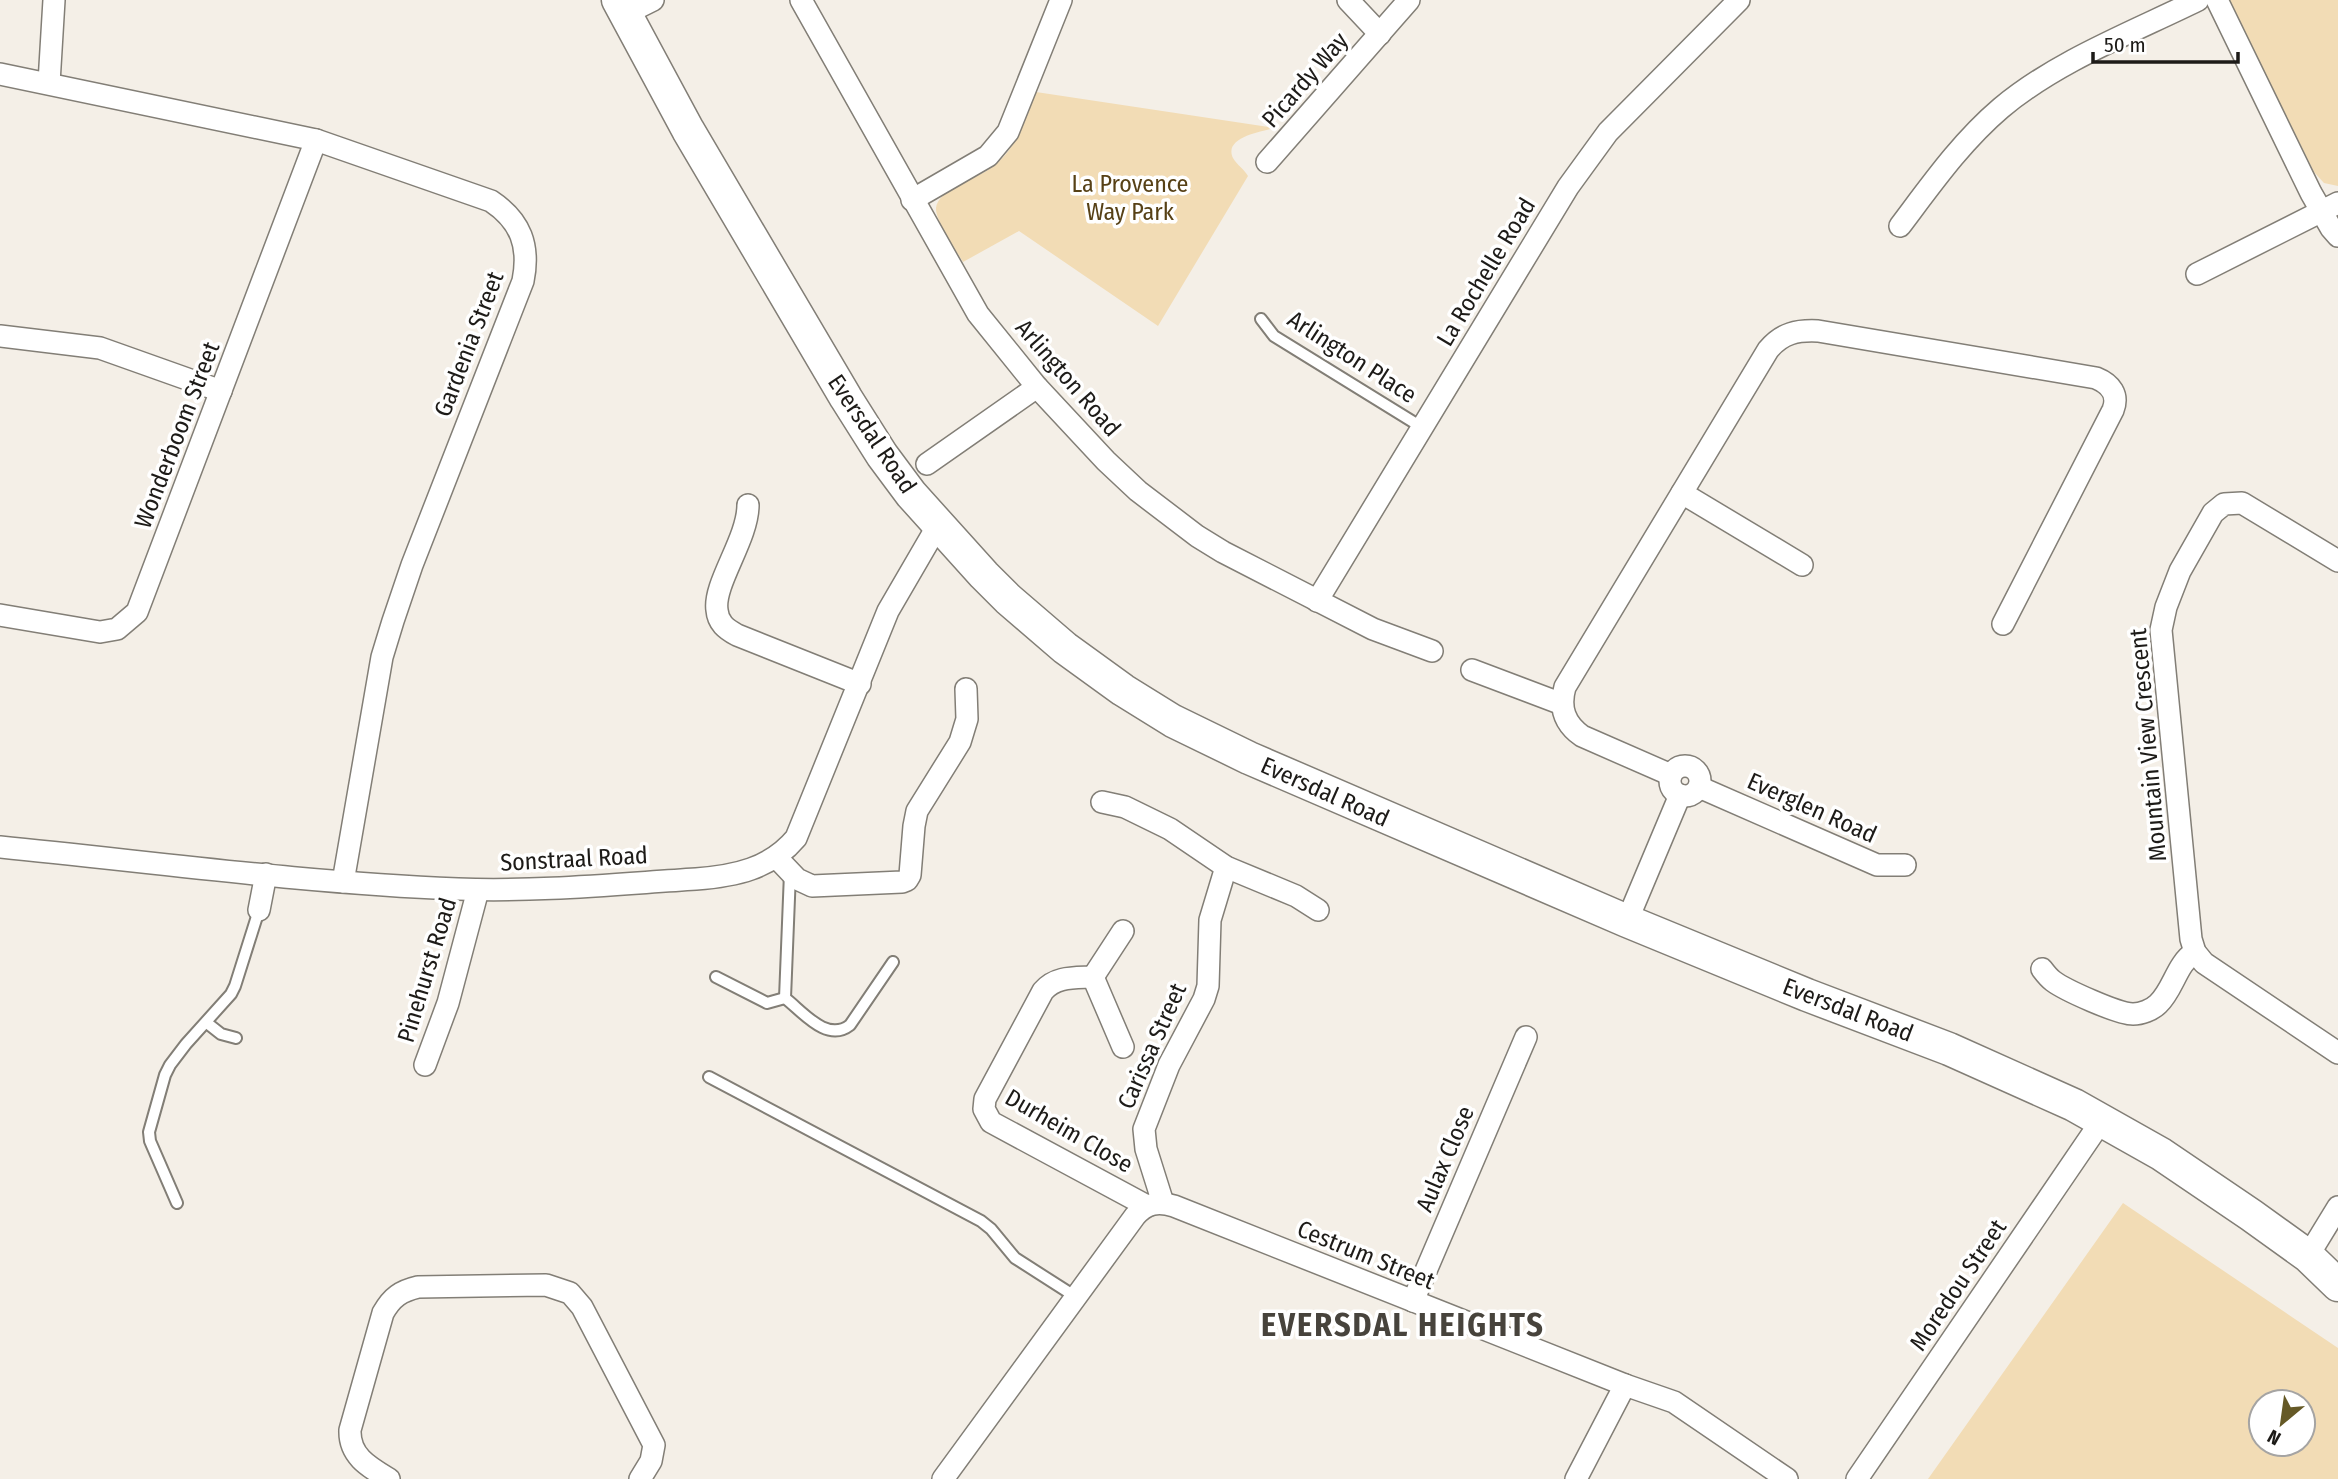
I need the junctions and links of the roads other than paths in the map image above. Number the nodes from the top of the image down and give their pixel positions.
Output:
1 (54, 0) edge
2 (801, 0) edge
3 (1061, 0) edge
4 (1348, 0) edge
5 (1409, 0) edge
6 (1739, 0) edge
7 (2198, 0) edge
8 (2217, 0) edge
9 (632, 4) edge
10 (1380, 34) junction
11 (0, 74) edge
12 (49, 83) junction
13 (316, 140) junction
14 (1267, 162) dead end
15 (912, 200) junction
16 (2330, 206) edge
17 (1900, 226) dead end
18 (2338, 236) edge
19 (2197, 274) dead end
20 (1261, 319) dead end
21 (0, 336) edge
22 (1037, 387) junction
23 (221, 391) junction
24 (1423, 428) junction
25 (927, 464) dead end
26 (1682, 493) junction
27 (748, 505) dead end
28 (939, 525) junction
29 (2338, 561) edge
30 (1802, 565) dead end
31 (1317, 601) junction
32 (0, 615) edge
33 (2003, 624) dead end
34 (1432, 651) dead end
35 (1472, 670) dead end
36 (860, 684) junction
37 (967, 689) dead end
38 (1562, 704) junction
39 (1690, 791) junction
40 (1102, 802) dead end
41 (0, 847) edge
42 (783, 865) junction
43 (1905, 865) dead end
44 (1226, 867) junction
45 (266, 874) junction
46 (343, 882) junction
47 (478, 890) junction
48 (259, 910) joint
49 (1318, 910) dead end
50 (1628, 921) junction
51 (1122, 931) dead end
52 (2195, 952) junction
53 (893, 962) dead end
54 (2042, 969) dead end
55 (716, 977) dead end
56 (1093, 977) junction
57 (785, 998) junction
58 (206, 1023) junction
59 (1526, 1037) dead end
60 (236, 1038) dead end
61 (1124, 1047) dead end
62 (2338, 1053) edge
63 (425, 1066) dead end
64 (709, 1077) dead end
65 (2102, 1120) junction
66 (177, 1203) dead end
67 (1155, 1204) junction
68 (2338, 1207) edge
69 (2323, 1258) edge
70 (2338, 1285) edge
71 (1076, 1297) junction
72 (1413, 1301) junction
73 (1625, 1385) junction
74 (390, 1479) edge
75 (640, 1479) edge
76 (943, 1479) edge
77 (1576, 1479) edge
78 (1787, 1479) edge
79 (1857, 1479) edge

1 - 12 street
2 - 15 street, Arlington Road
3 - 15 street
4 - 10 street
5 - 10 street, Picardy Way
6 - 24 street, La Rochelle Road
7 - 17 street
8 - 16 street
9 - 28 street, Eversdal Road
10 - 14 street, Picardy Way
11 - 12 street, Gardenia Street
12 - 13 street, Gardenia Street
13 - 23 street, Wonderboom Street
13 - 46 street, Gardenia Street
15 - 22 street, Arlington Road
16 - 18 street
16 - 19 street
20 - 24 lane, Arlington Place
21 - 23 street
22 - 25 street
22 - 31 street, Arlington Road
23 - 32 street, Wonderboom Street
24 - 31 street, La Rochelle Road
26 - 30 street
26 - 33 street
26 - 38 street
27 - 36 street
28 - 36 street, Sonstraal Road
28 - 50 street, Eversdal Road
29 - 52 street, Mountain View Crescent
31 - 34 street, Arlington Road
35 - 38 street
36 - 42 street, Sonstraal Road
37 - 42 street
38 - 39 street
39 - 43 street, Everglen Road
39 - 50 street
40 - 44 street
41 - 45 street, Sonstraal Road
42 - 47 street, Sonstraal Road
42 - 57 lane
44 - 49 street
44 - 67 street, Carissa Street
45 - 46 street, Sonstraal Road
45 - 48 street
46 - 47 street, Sonstraal Road
47 - 63 street, Pinehurst Road
48 - 58 lane
50 - 65 street, Eversdal Road
51 - 56 street
52 - 54 street
52 - 62 street
53 - 57 lane
55 - 57 lane
56 - 61 street
56 - 67 street, Durheim Close
58 - 60 lane
58 - 66 lane
59 - 72 street, Aulax Close
64 - 71 lane
65 - 69 street, Eversdal Road
65 - 79 street, Moredou Street
67 - 71 street
67 - 72 street, Cestrum Street
68 - 69 street
69 - 70 street, Eversdal Road
71 - 76 street
72 - 73 street, Cestrum Street
73 - 77 street
73 - 78 street, Cestrum Street
74 - 75 street

